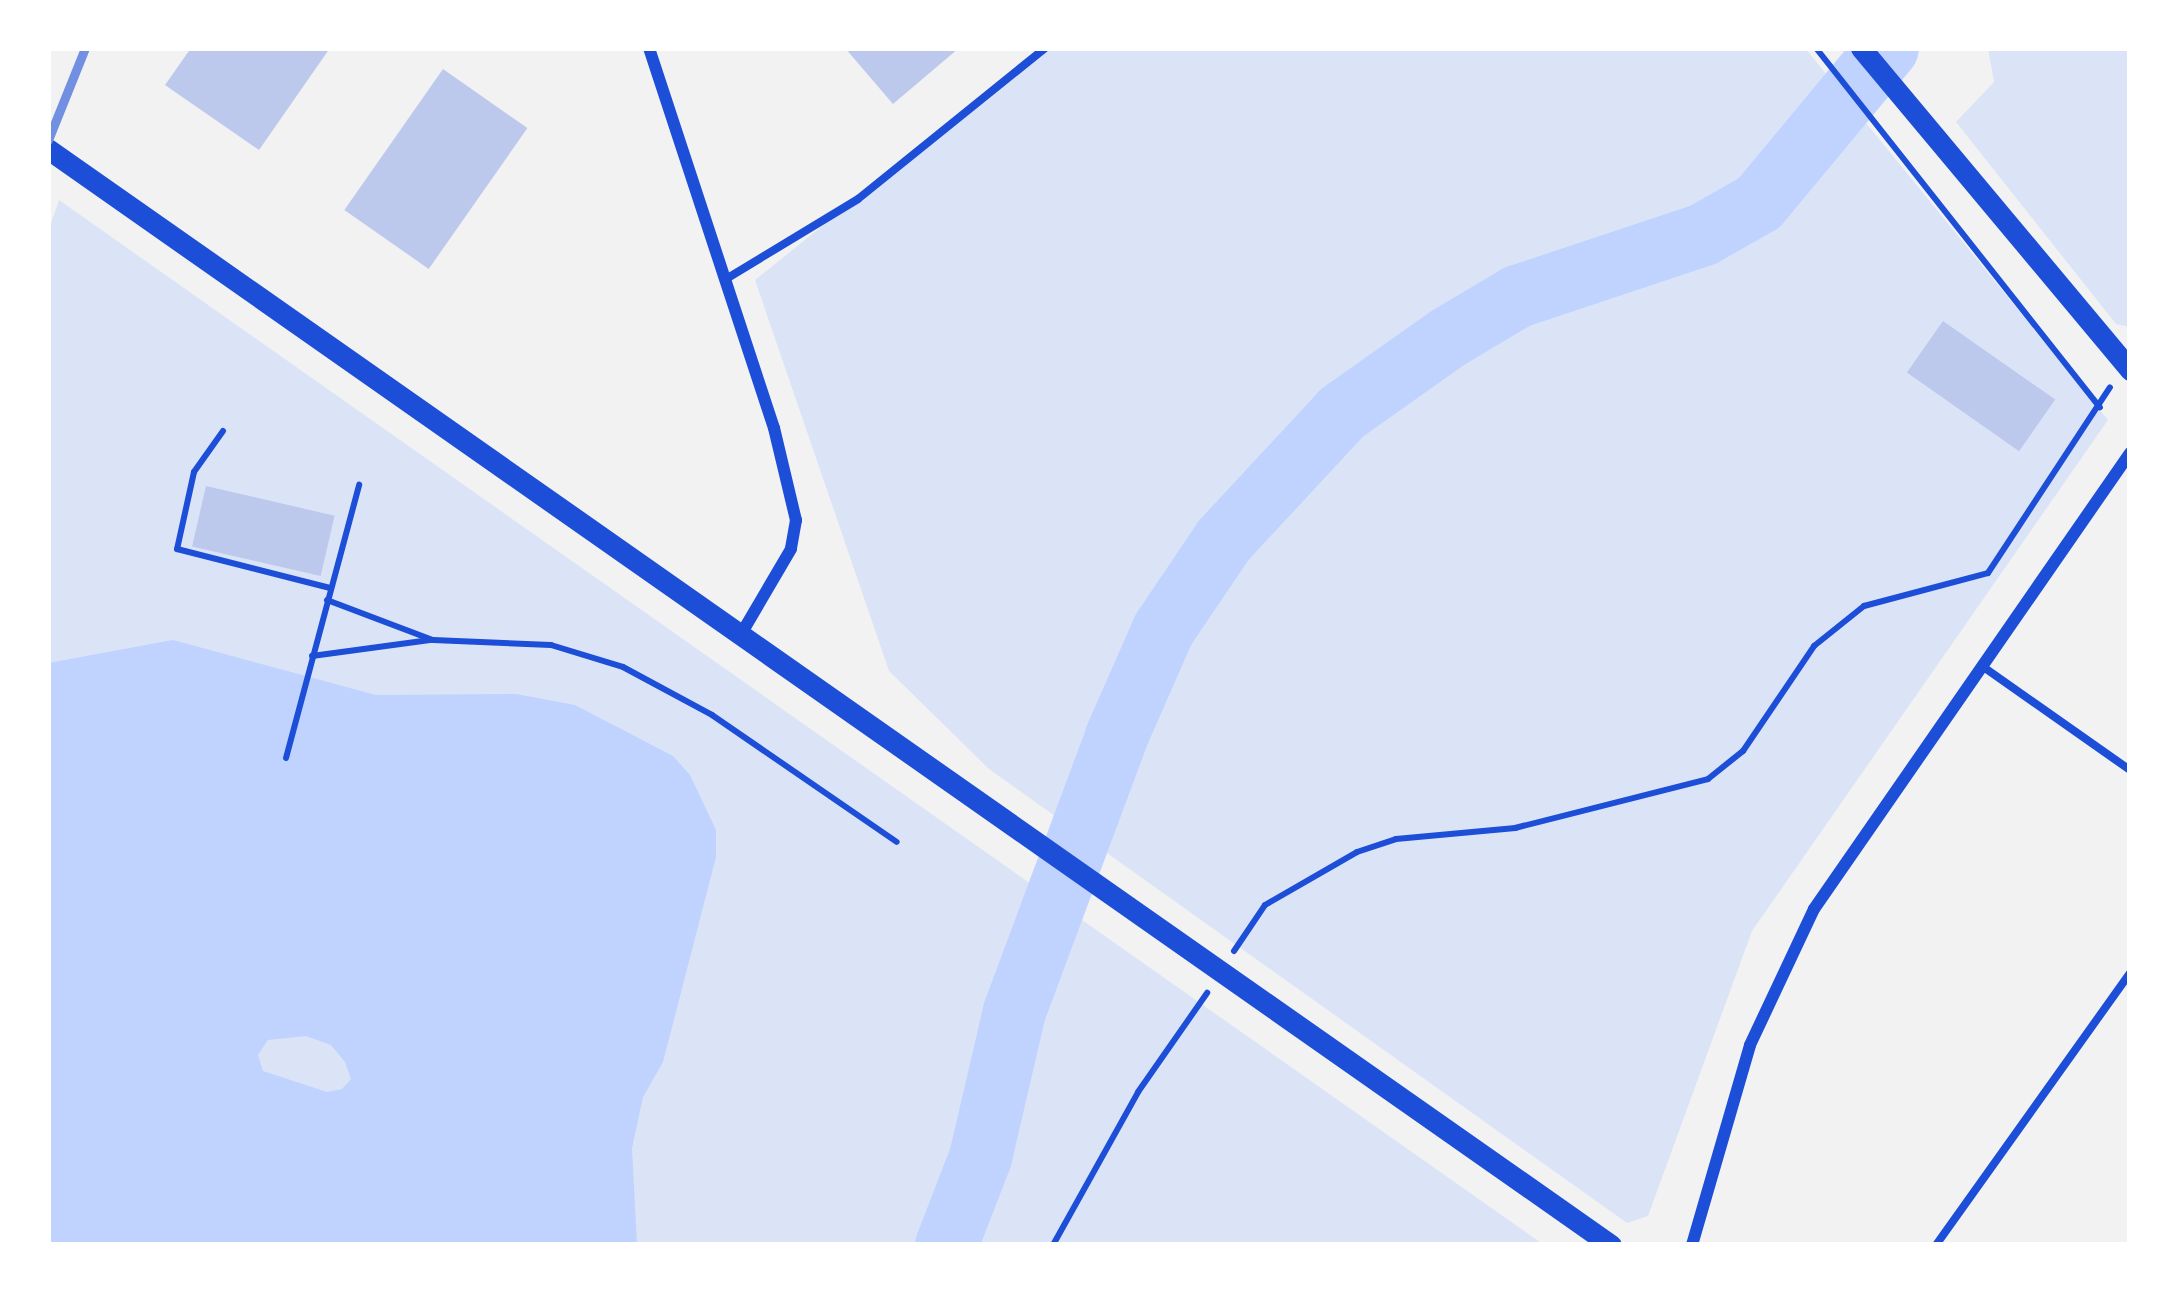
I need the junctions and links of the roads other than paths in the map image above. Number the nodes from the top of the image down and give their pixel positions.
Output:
1 (650, 48) edge
2 (1045, 48) edge
3 (1862, 48) edge
4 (48, 149) edge
5 (726, 279) junction
6 (2130, 370) edge
7 (2130, 453) edge
8 (740, 636) junction
9 (1981, 665) junction
10 (2130, 770) edge
11 (2130, 973) edge
12 (1612, 1245) edge
13 (1692, 1245) edge
14 (1936, 1245) edge

1 - 5 street
2 - 5 lane
3 - 6 main road
4 - 8 main road
5 - 8 street
7 - 9 street
8 - 12 main road
9 - 10 lane
9 - 13 street
11 - 14 lane

